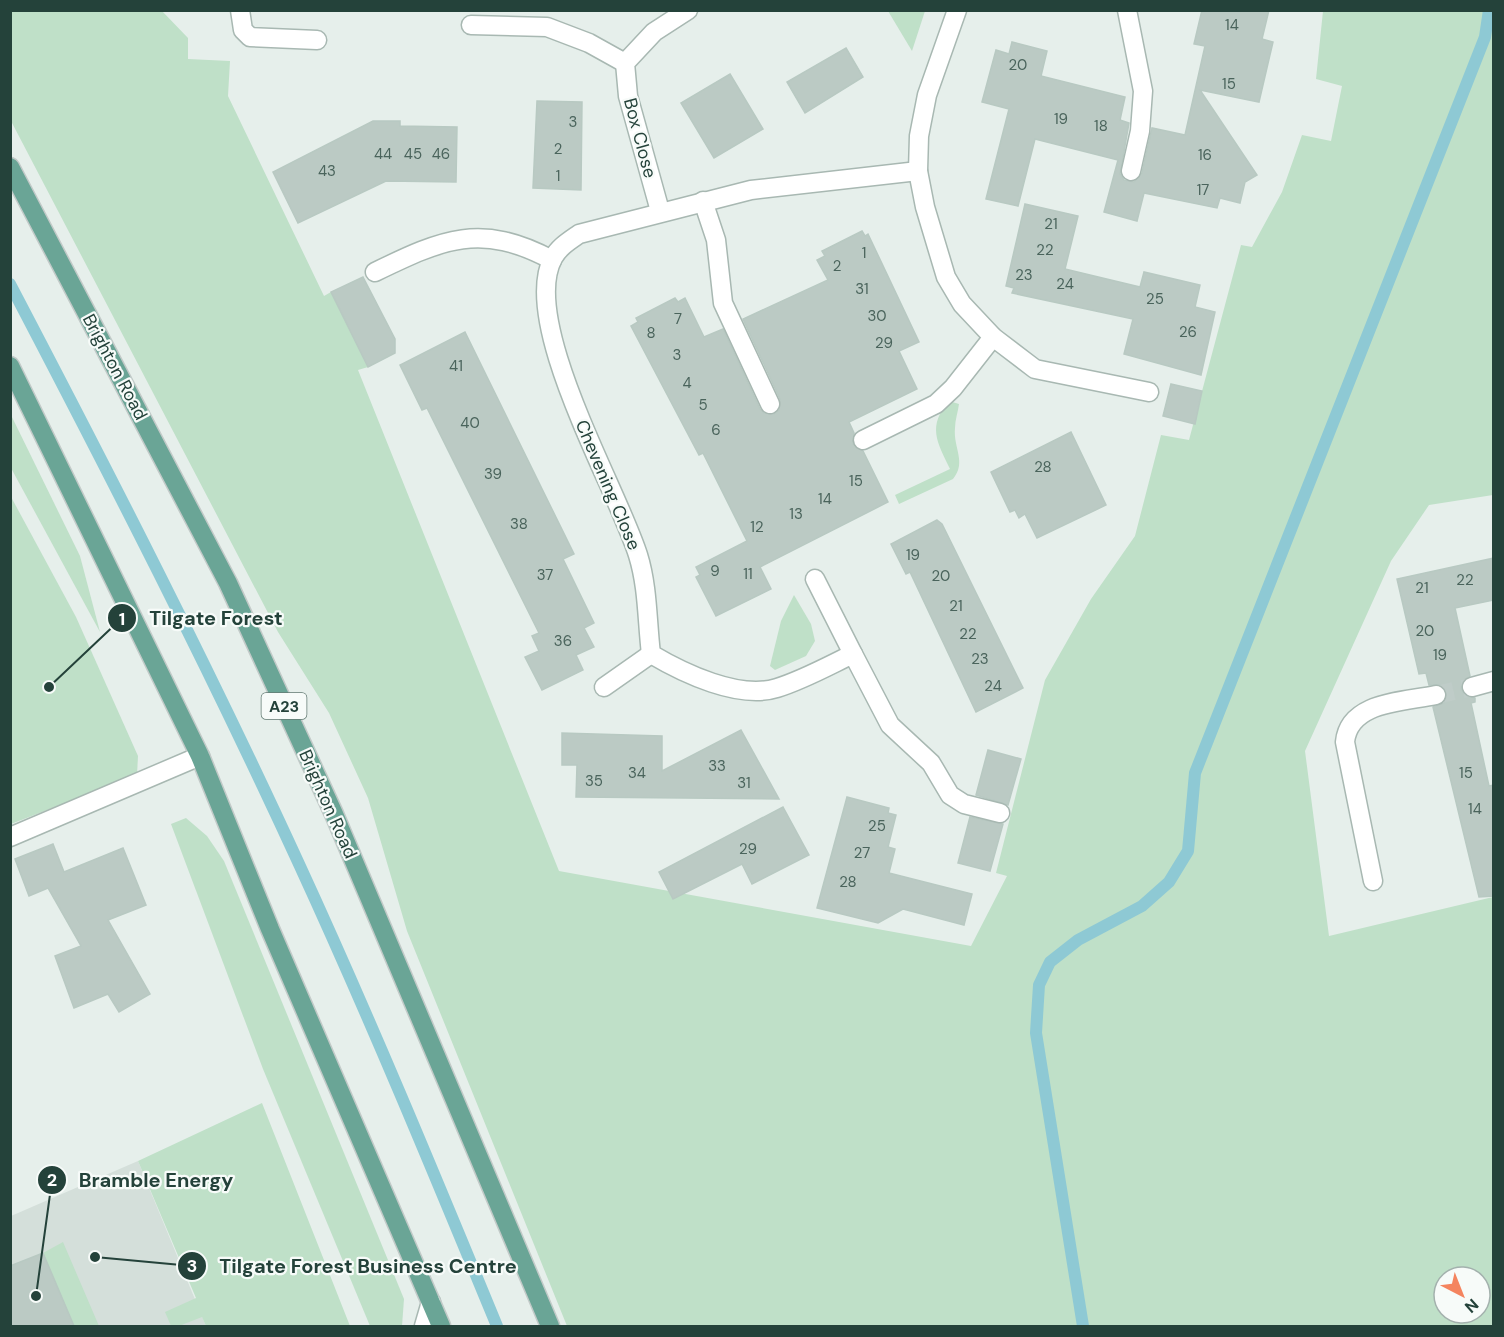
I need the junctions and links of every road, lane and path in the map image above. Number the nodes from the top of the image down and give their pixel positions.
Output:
1 (240, 10) edge
2 (688, 10) edge
3 (957, 10) edge
4 (1125, 11) edge
5 (471, 25) dead end
6 (317, 40) dead end
7 (626, 63) junction
8 (10, 167) edge
9 (918, 171) junction
10 (1131, 171) dead end
11 (703, 201) junction
12 (660, 211) junction
13 (552, 260) junction
14 (375, 272) dead end
15 (993, 337) junction
16 (10, 366) edge
17 (1149, 392) dead end
18 (770, 404) dead end
19 (862, 440) dead end
20 (815, 579) dead end
21 (651, 654) junction
22 (853, 654) junction
23 (1494, 681) edge
24 (604, 687) dead end
25 (1472, 687) tunnel mouth
26 (1436, 695) tunnel mouth
27 (200, 756) junction
28 (1000, 813) dead end
29 (10, 837) edge
30 (1373, 881) dead end
31 (431, 1302) junction
32 (424, 1326) edge
33 (441, 1326) edge
34 (550, 1326) edge

1 - 6 street
2 - 7 street
3 - 9 street
4 - 10 street
5 - 7 street
7 - 12 street, Box Close
8 - 34 main road, Brighton Road / A23
9 - 11 street
9 - 15 street
11 - 12 street
11 - 18 street
12 - 13 street
13 - 14 street
13 - 21 street, Chevening Close
15 - 17 street
15 - 19 street
16 - 27 main road
20 - 22 street
21 - 22 street
21 - 24 street
22 - 28 street
23 - 25 street
26 - 30 street
27 - 29 street
27 - 31 main road
31 - 32 street
31 - 33 main road

